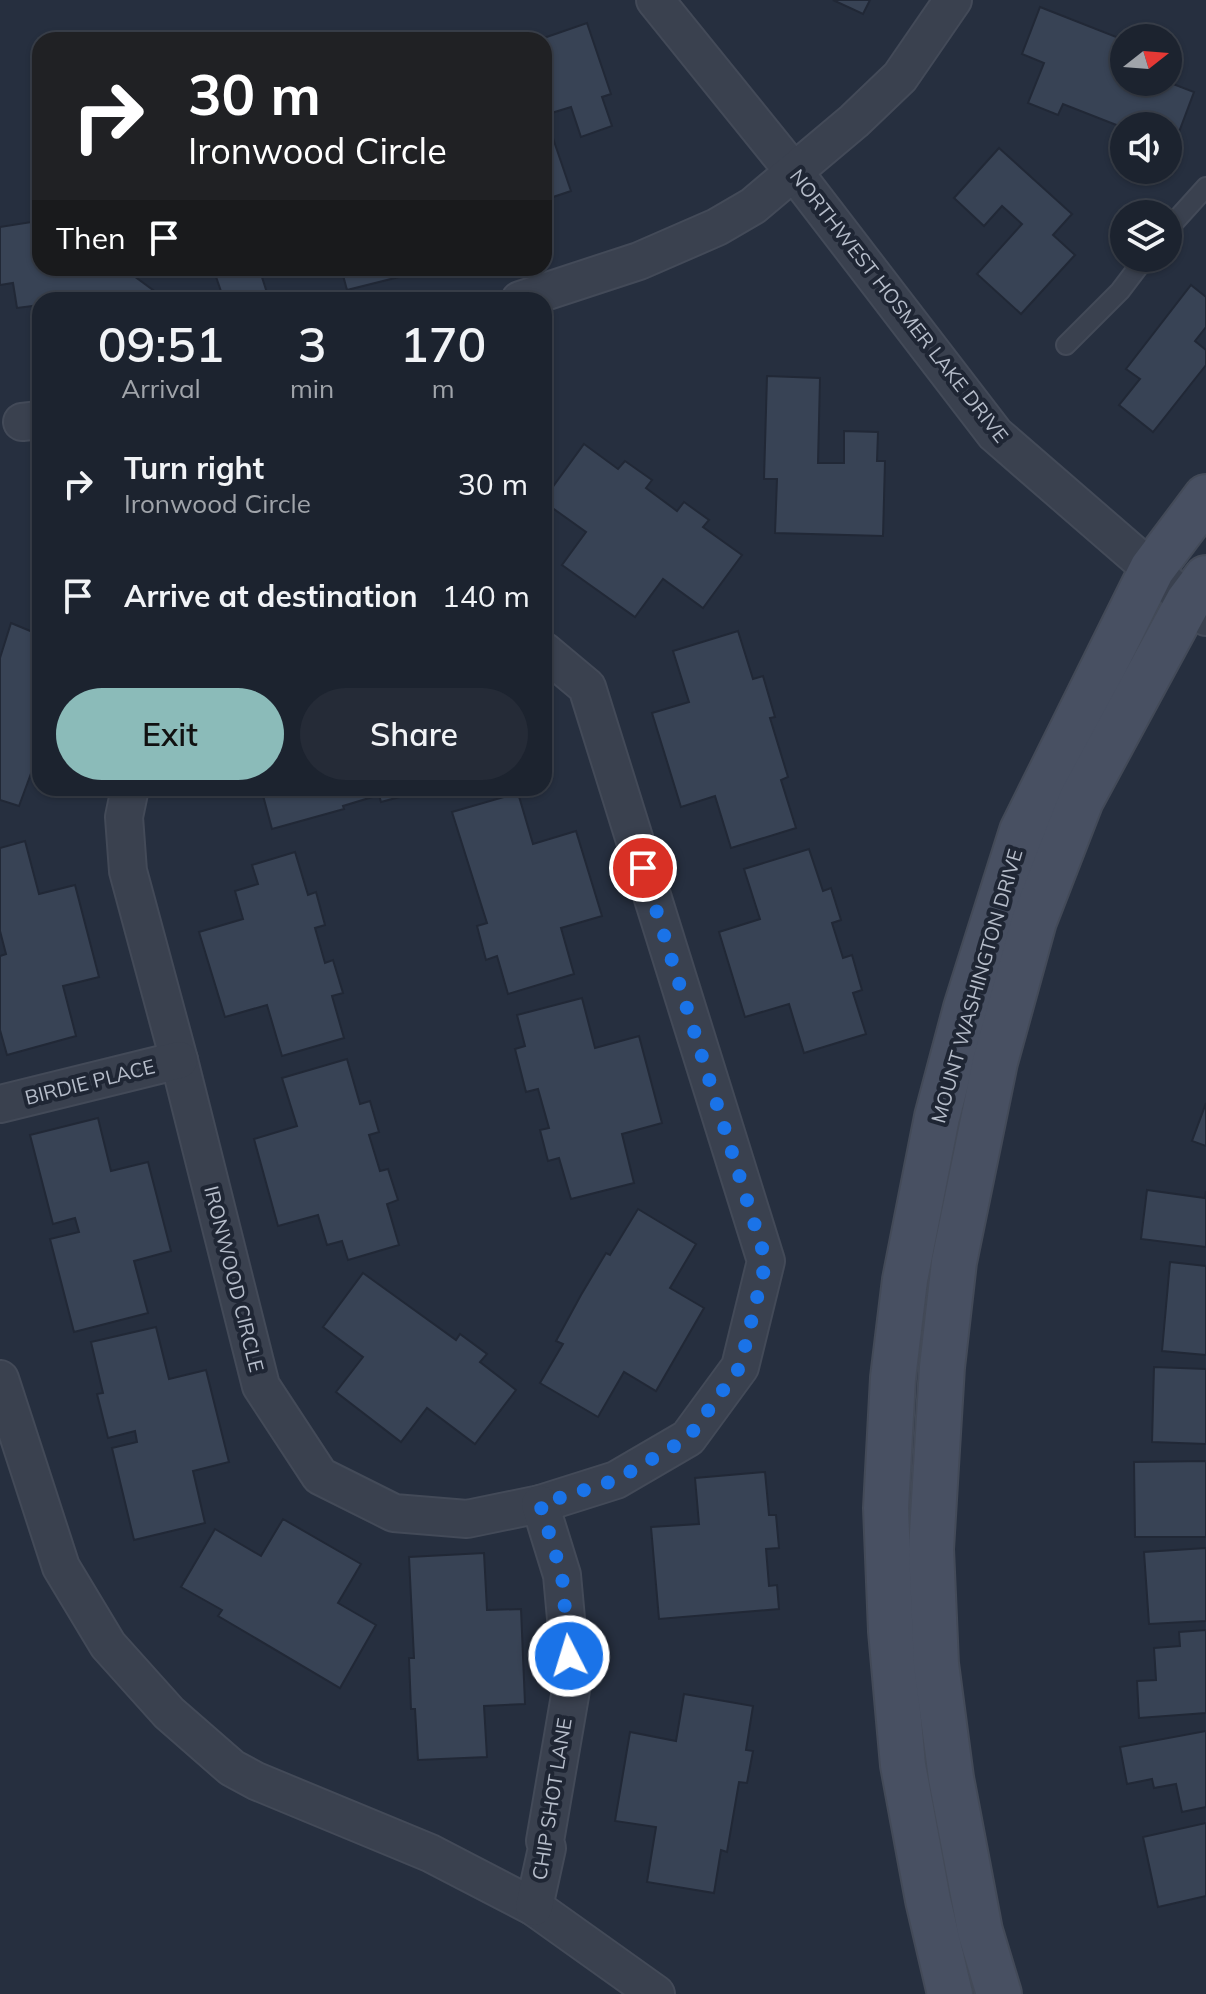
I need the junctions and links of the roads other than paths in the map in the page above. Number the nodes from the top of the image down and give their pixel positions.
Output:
1 (655, 0) edge
2 (953, 0) edge
3 (794, 172) junction
4 (1206, 187) edge
5 (1182, 214) edge
6 (1134, 272) edge
7 (544, 292) edge
8 (1066, 345) dead end
9 (1206, 497) edge
10 (1152, 569) junction
11 (1200, 599) edge
12 (552, 658) edge
13 (128, 796) edge
14 (179, 1060) junction
15 (0, 1104) edge
16 (0, 1379) edge
17 (540, 1504) junction
18 (534, 1907) junction
19 (656, 1994) edge
20 (950, 1994) edge
21 (999, 1994) edge

1 - 3 street, NORTHWEST HOSMER LAKE DRIVE
2 - 3 street
3 - 7 street
3 - 10 street, NORTHWEST HOSMER LAKE DRIVE
4 - 5 lane
6 - 8 lane
9 - 10 main road, MOUNT WASHINGTON DRIVE
10 - 11 street, NORTHWEST HOSMER LAKE DRIVE
10 - 20 main road, MOUNT WASHINGTON DRIVE
11 - 21 main road, MOUNT WASHINGTON DRIVE
12 - 17 street, IRONWOOD CIRCLE
13 - 14 street, IRONWOOD CIRCLE
14 - 15 street, BIRDIE PLACE
14 - 17 street, IRONWOOD CIRCLE
16 - 18 street
17 - 18 street, CHIP SHOT LANE
18 - 19 street

